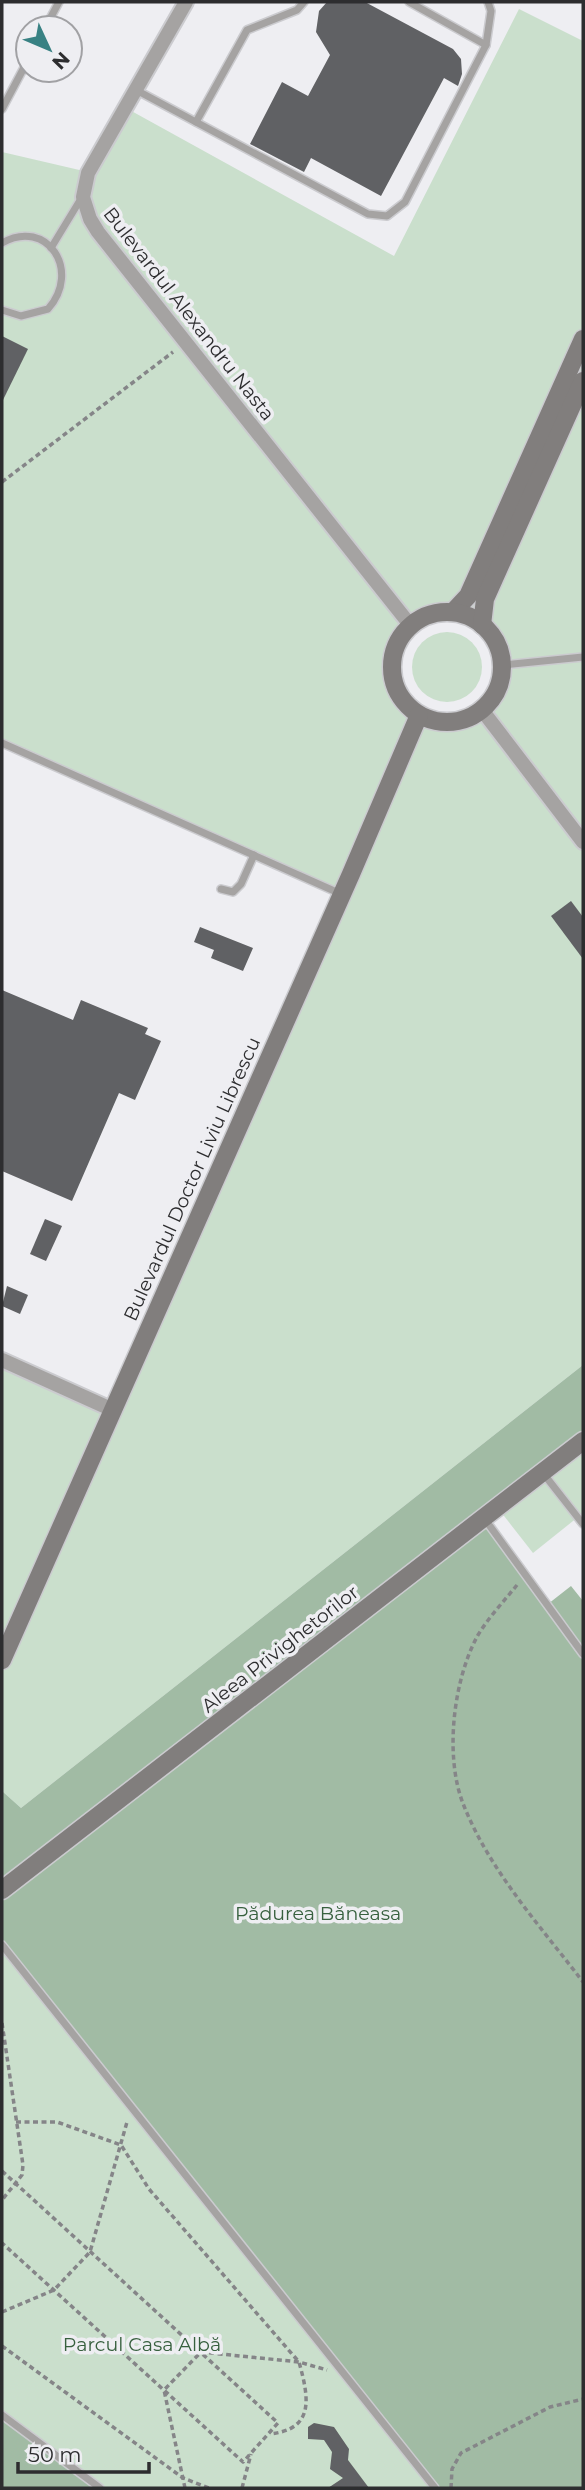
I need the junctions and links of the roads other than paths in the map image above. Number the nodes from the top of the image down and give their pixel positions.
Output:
1 (187, 2) edge
2 (304, 2) edge
3 (409, 2) edge
4 (488, 2) edge
5 (486, 45) junction
6 (15, 84) edge
7 (136, 90) junction
8 (2, 109) edge
9 (196, 122) junction
10 (83, 197) junction
11 (2, 243) edge
12 (51, 247) junction
13 (2, 310) edge
14 (583, 339) edge
15 (583, 381) edge
16 (453, 612) junction
17 (482, 625) junction
18 (411, 626) junction
19 (583, 657) edge
20 (502, 665) junction
21 (482, 710) junction
22 (419, 715) junction
23 (2, 743) edge
24 (583, 842) edge
25 (254, 855) junction
26 (221, 889) dead end
27 (342, 895) junction
28 (2, 1360) edge
29 (113, 1410) junction
30 (583, 1441) edge
31 (543, 1472) junction
32 (483, 1518) junction
33 (583, 1524) edge
34 (583, 1654) edge
35 (2, 1660) edge
36 (2, 1890) edge
37 (2, 1945) edge
38 (2, 2415) edge
39 (100, 2488) edge
40 (435, 2488) edge

1 - 7 street, Bulevardul Alexandru Nasta
2 - 9 lane
3 - 5 lane
4 - 5 lane
5 - 9 lane
6 - 8 lane
7 - 9 lane
7 - 10 street, Bulevardul Alexandru Nasta
10 - 12 lane
10 - 18 street, Bulevardul Alexandru Nasta
11 - 12 lane
12 - 13 lane
14 - 16 street
15 - 17 street
16 - 17 street
16 - 18 street
17 - 20 street
18 - 22 street
19 - 20 lane
20 - 21 street
21 - 22 street
21 - 24 street
22 - 27 street, Bulevardul Doctor Liviu Librescu
23 - 25 lane
25 - 26 lane
25 - 27 lane
27 - 29 street, Bulevardul Doctor Liviu Librescu
28 - 29 street
29 - 35 street, Bulevardul Doctor Liviu Librescu
30 - 31 street, Aleea Privighetorilor
31 - 32 street, Aleea Privighetorilor
31 - 33 lane
32 - 34 lane
32 - 36 street, Aleea Privighetorilor
37 - 40 lane
38 - 39 lane

